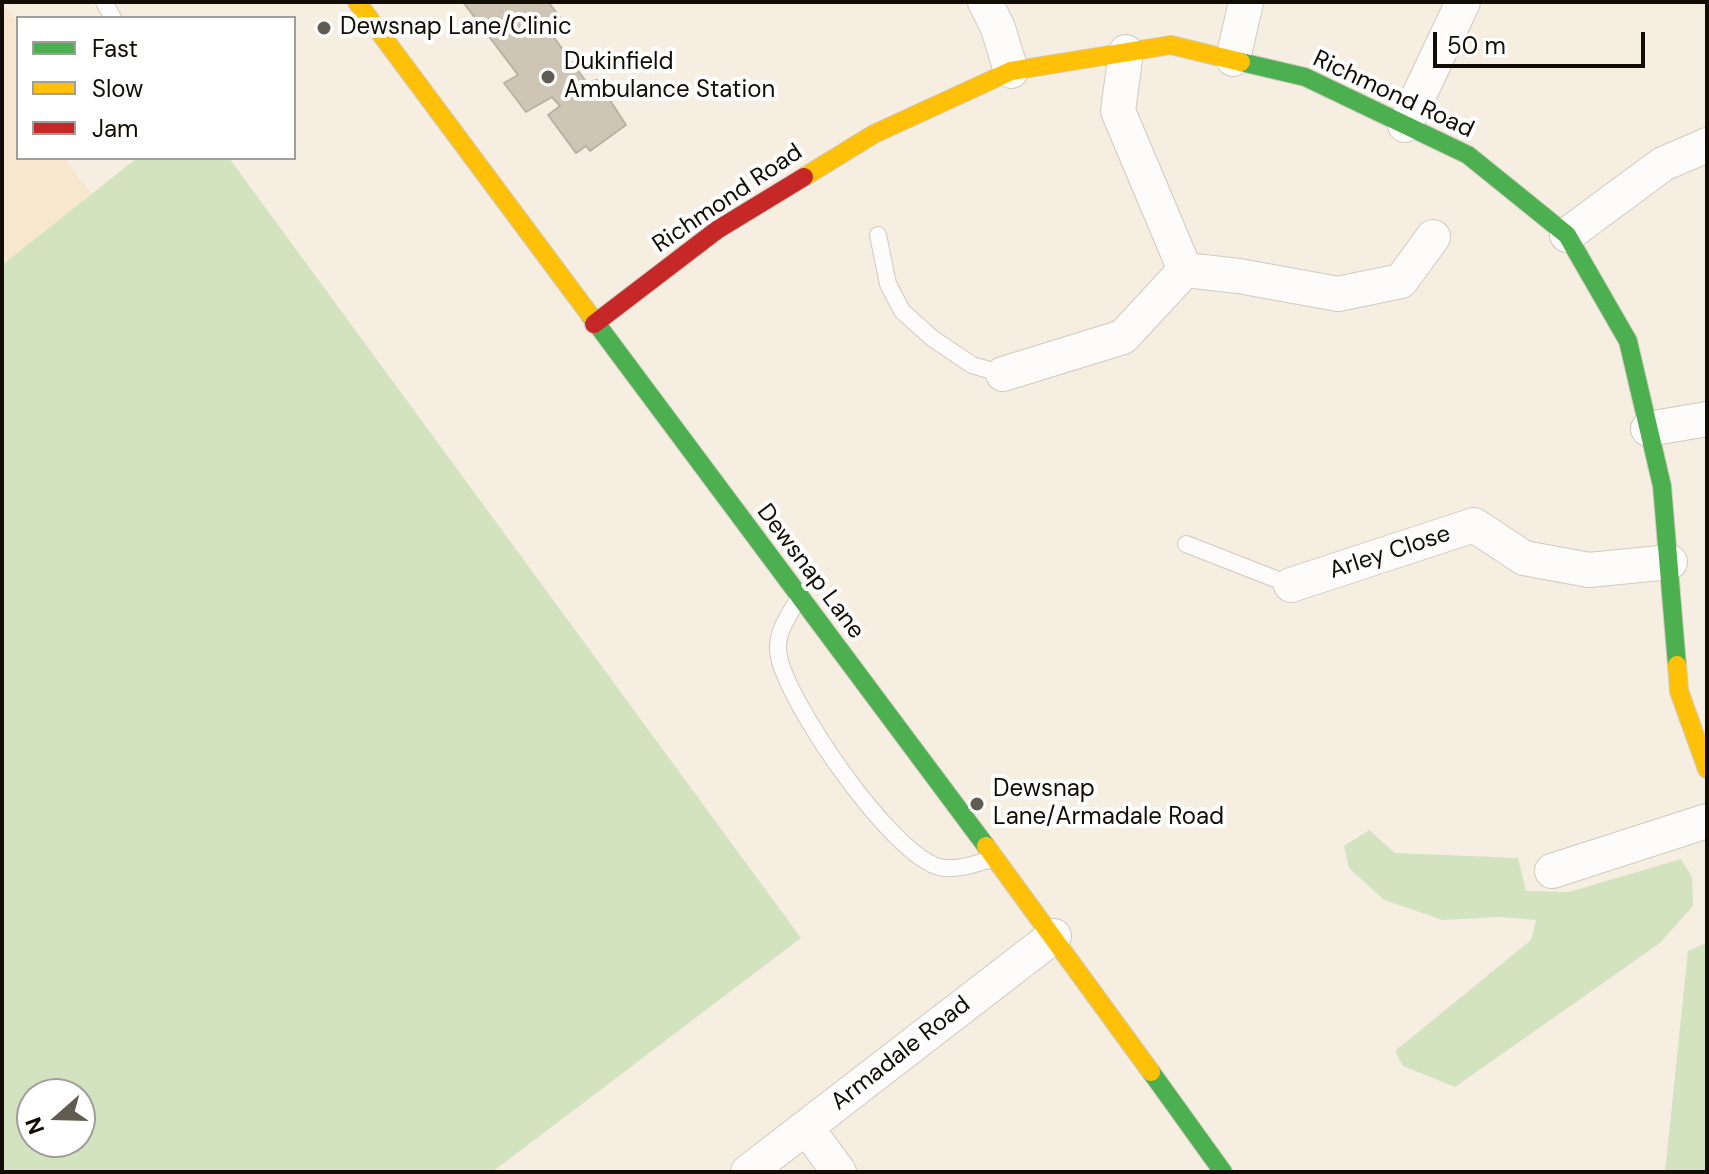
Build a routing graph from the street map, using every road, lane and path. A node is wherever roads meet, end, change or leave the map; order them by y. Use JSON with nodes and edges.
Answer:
{"nodes":[{"id":1,"x":357,"y":2,"type":"edge"},
{"id":2,"x":985,"y":2,"type":"edge"},
{"id":3,"x":1246,"y":2,"type":"edge"},
{"id":4,"x":1463,"y":2,"type":"edge"},
{"id":5,"x":1126,"y":52,"type":"junction"},
{"id":6,"x":1233,"y":59,"type":"junction"},
{"id":7,"x":1011,"y":71,"type":"junction"},
{"id":8,"x":1405,"y":125,"type":"junction"},
{"id":9,"x":1707,"y":145,"type":"edge"},
{"id":10,"x":878,"y":235,"type":"dead end"},
{"id":11,"x":1567,"y":235,"type":"junction"},
{"id":12,"x":1433,"y":237,"type":"dead end"},
{"id":13,"x":1185,"y":270,"type":"junction"},
{"id":14,"x":594,"y":324,"type":"junction"},
{"id":15,"x":1003,"y":374,"type":"joint"},
{"id":16,"x":1707,"y":419,"type":"edge"},
{"id":17,"x":1648,"y":429,"type":"junction"},
{"id":18,"x":1186,"y":544,"type":"dead end"},
{"id":19,"x":1670,"y":562,"type":"junction"},
{"id":20,"x":1291,"y":585,"type":"joint"},
{"id":21,"x":800,"y":597,"type":"junction"},
{"id":22,"x":1693,"y":690,"type":"edge"},
{"id":23,"x":1707,"y":769,"type":"edge"},
{"id":24,"x":1707,"y":821,"type":"edge"},
{"id":25,"x":994,"y":858,"type":"junction"},
{"id":26,"x":1552,"y":871,"type":"dead end"},
{"id":27,"x":1054,"y":936,"type":"junction"},
{"id":28,"x":806,"y":1127,"type":"junction"},
{"id":29,"x":748,"y":1172,"type":"edge"},
{"id":30,"x":839,"y":1172,"type":"edge"},
{"id":31,"x":1223,"y":1172,"type":"edge"}],
"edges":[{"from":1,"to":14,"type":"street","name":"Dewsnap Lane"},
{"from":2,"to":7,"type":"street"},
{"from":3,"to":6,"type":"street"},
{"from":4,"to":8,"type":"street"},
{"from":5,"to":6,"type":"street","name":"Richmond Road"},
{"from":5,"to":7,"type":"street","name":"Richmond Road"},
{"from":5,"to":13,"type":"street"},
{"from":6,"to":8,"type":"street","name":"Richmond Road"},
{"from":7,"to":14,"type":"street","name":"Richmond Road"},
{"from":8,"to":11,"type":"street","name":"Richmond Road"},
{"from":9,"to":11,"type":"street"},
{"from":10,"to":15,"type":"lane"},
{"from":11,"to":17,"type":"street","name":"Richmond Road"},
{"from":12,"to":13,"type":"street"},
{"from":13,"to":15,"type":"street"},
{"from":14,"to":21,"type":"street","name":"Dewsnap Lane"},
{"from":16,"to":17,"type":"street"},
{"from":17,"to":19,"type":"street","name":"Richmond Road"},
{"from":18,"to":20,"type":"lane"},
{"from":19,"to":20,"type":"street","name":"Arley Close"},
{"from":19,"to":22,"type":"street","name":"Richmond Road"},
{"from":21,"to":25,"type":"street","name":"Dewsnap Lane"},
{"from":21,"to":25,"type":"lane"},
{"from":22,"to":23,"type":"street","name":"Richmond Road"},
{"from":24,"to":26,"type":"street"},
{"from":25,"to":27,"type":"street","name":"Dewsnap Lane"},
{"from":27,"to":28,"type":"street","name":"Armadale Road"},
{"from":27,"to":31,"type":"street","name":"Dewsnap Lane"},
{"from":28,"to":29,"type":"street","name":"Armadale Road"},
{"from":28,"to":30,"type":"street"}]}
